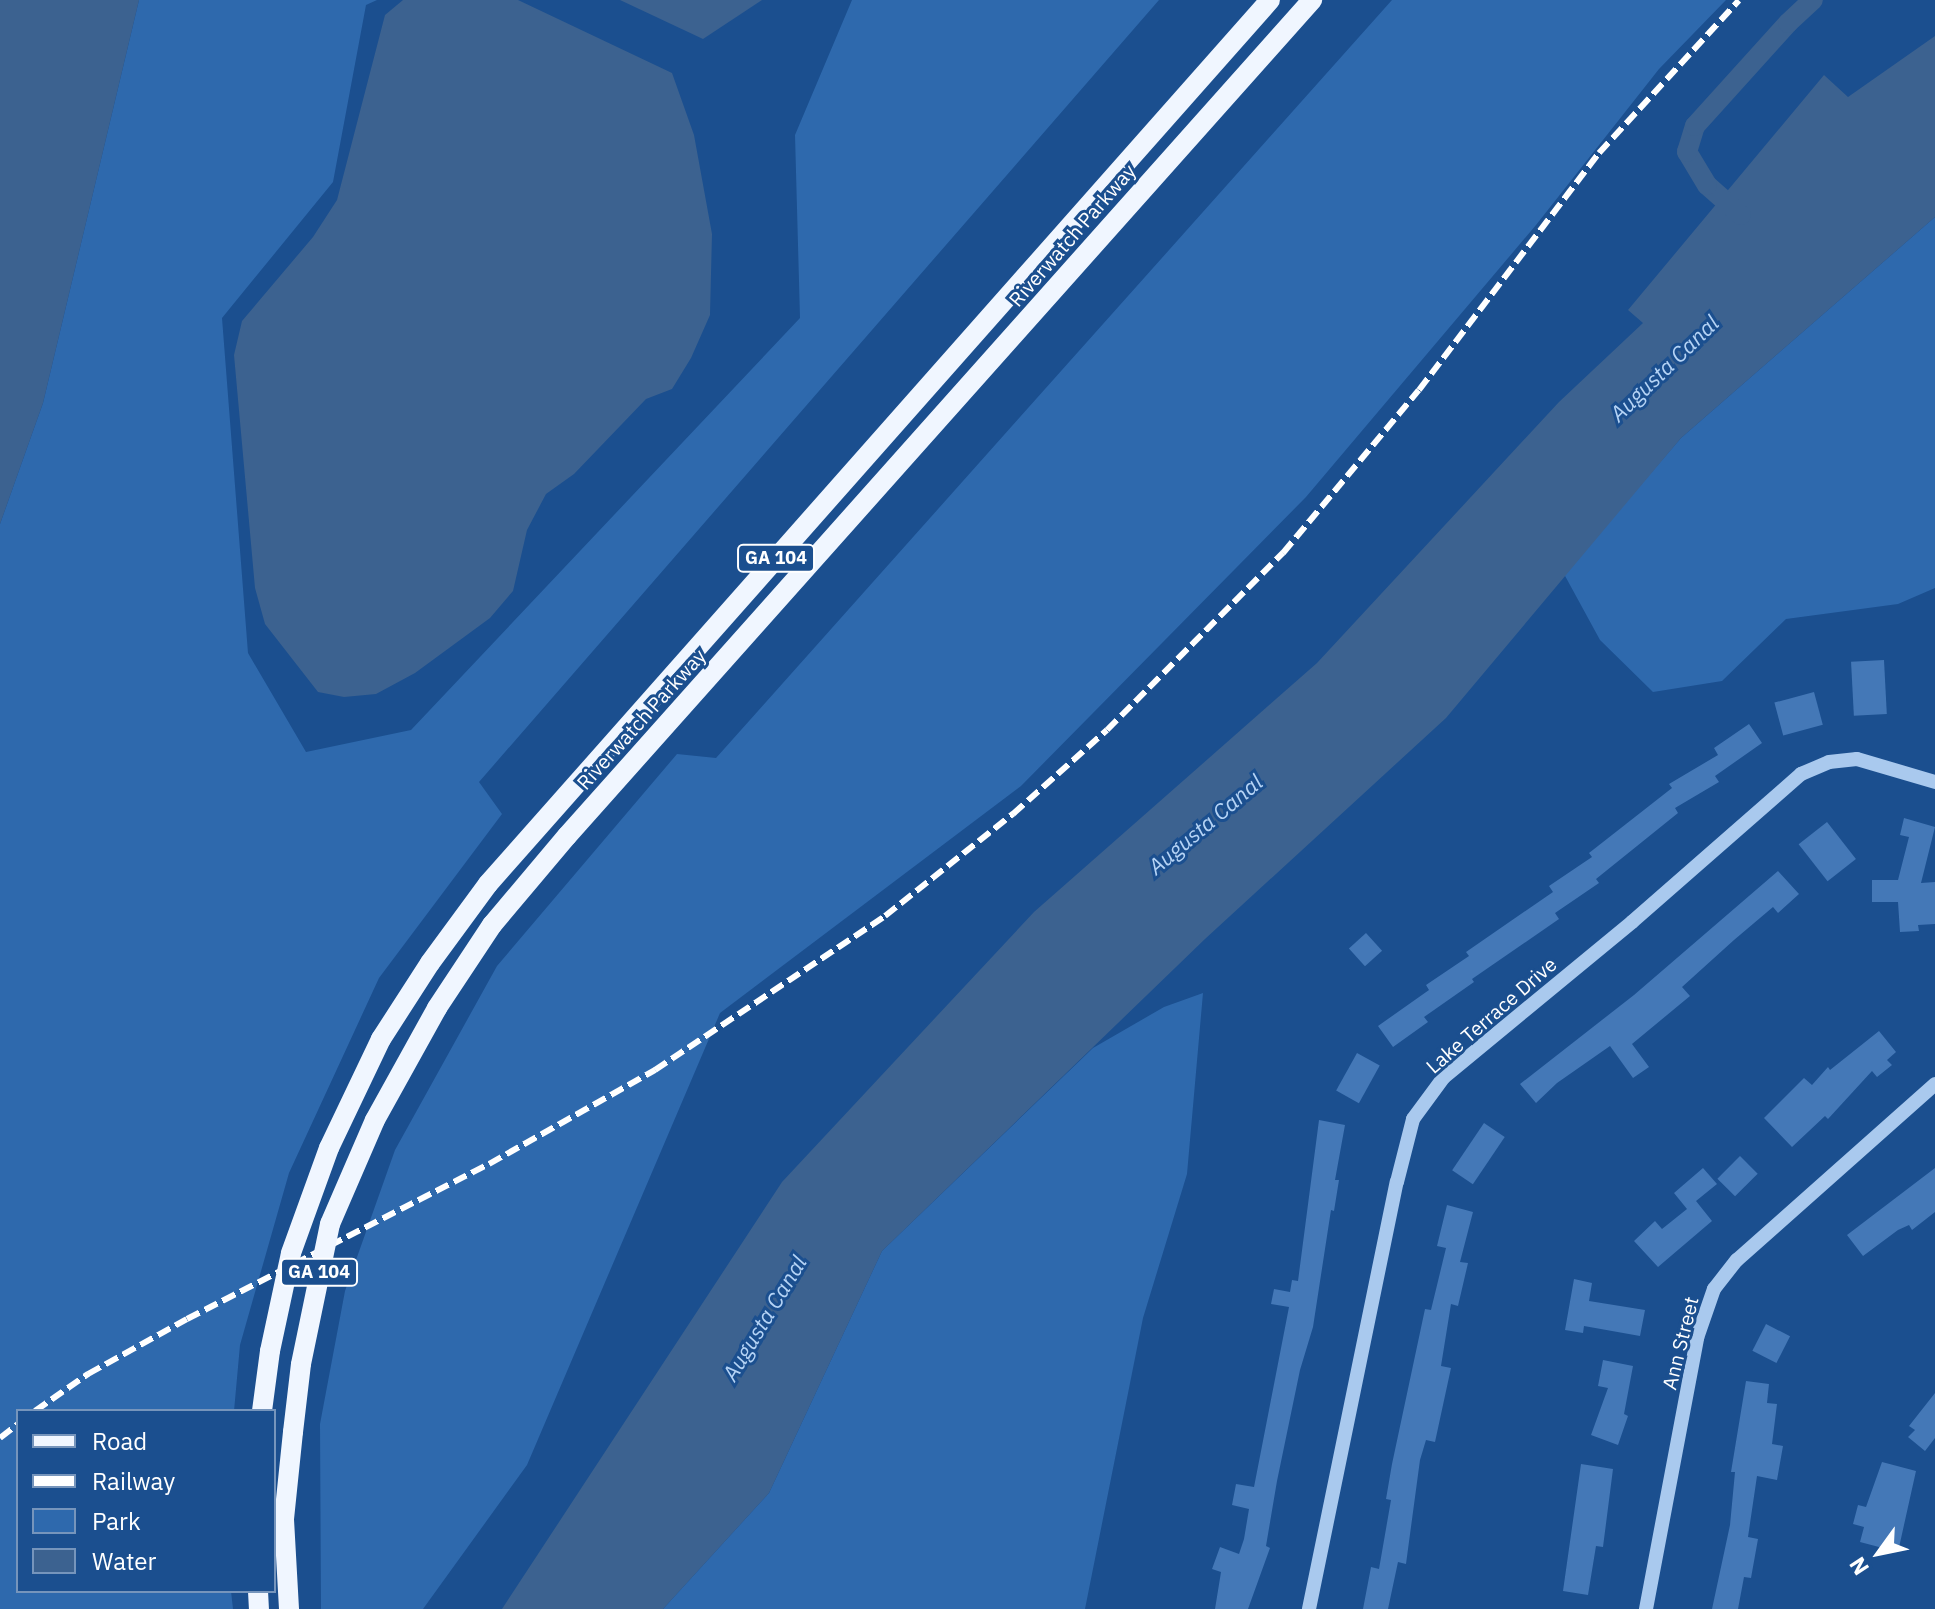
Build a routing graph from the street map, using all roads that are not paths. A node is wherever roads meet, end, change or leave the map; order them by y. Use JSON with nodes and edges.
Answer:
{"nodes":[{"id":1,"x":1270,"y":0,"type":"edge"},
{"id":2,"x":1312,"y":0,"type":"edge"},
{"id":3,"x":1935,"y":782,"type":"edge"},
{"id":4,"x":1935,"y":1084,"type":"edge"},
{"id":5,"x":262,"y":1409,"type":"edge"},
{"id":6,"x":289,"y":1609,"type":"edge"},
{"id":7,"x":1309,"y":1609,"type":"edge"},
{"id":8,"x":1646,"y":1609,"type":"edge"}],
"edges":[{"from":1,"to":5,"type":"main road","name":"Riverwatch Parkway","number":"GA 104","bridge":true},
{"from":2,"to":6,"type":"main road","name":"Riverwatch Parkway","number":"GA 104","bridge":true},
{"from":3,"to":7,"type":"street","name":"Lake Terrace Drive"},
{"from":4,"to":8,"type":"street","name":"Ann Street"}]}
